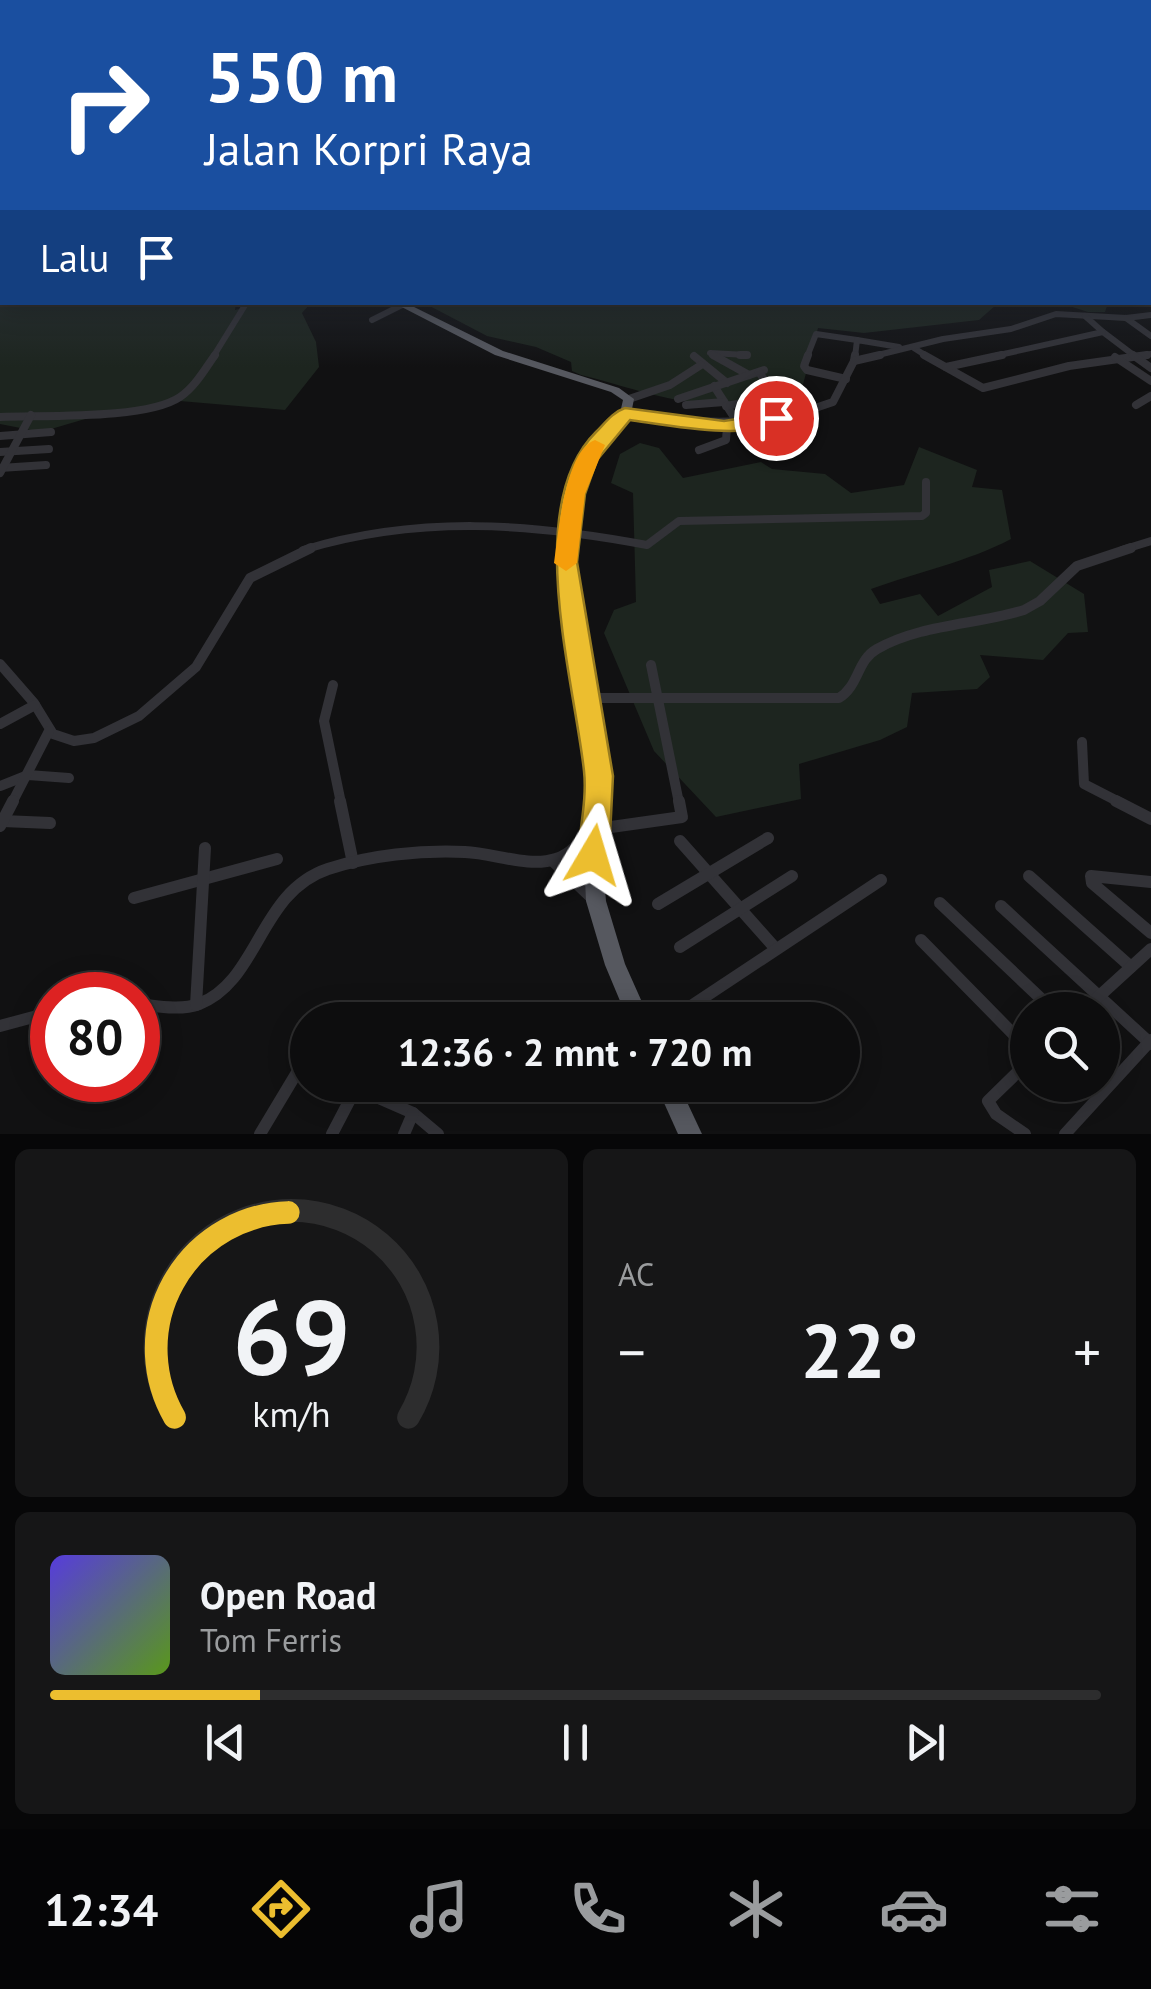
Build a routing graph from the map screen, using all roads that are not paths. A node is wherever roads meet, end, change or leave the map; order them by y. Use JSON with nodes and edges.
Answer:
{"nodes":[{"id":1,"x":245,"y":305,"type":"edge"},
{"id":2,"x":397,"y":305,"type":"edge"},
{"id":3,"x":401,"y":305,"type":"edge"},
{"id":4,"x":1083,"y":314,"type":"junction"},
{"id":5,"x":1151,"y":315,"type":"edge"},
{"id":6,"x":1126,"y":318,"type":"junction"},
{"id":7,"x":372,"y":320,"type":"dead end"},
{"id":8,"x":1102,"y":332,"type":"junction"},
{"id":9,"x":1151,"y":336,"type":"edge"},
{"id":10,"x":856,"y":340,"type":"junction"},
{"id":11,"x":911,"y":348,"type":"junction"},
{"id":12,"x":1151,"y":354,"type":"edge"},
{"id":13,"x":1130,"y":355,"type":"junction"},
{"id":14,"x":694,"y":356,"type":"dead end"},
{"id":15,"x":746,"y":356,"type":"dead end"},
{"id":16,"x":1115,"y":357,"type":"junction"},
{"id":17,"x":854,"y":360,"type":"junction"},
{"id":18,"x":701,"y":365,"type":"junction"},
{"id":19,"x":944,"y":367,"type":"junction"},
{"id":20,"x":1151,"y":368,"type":"edge"},
{"id":21,"x":749,"y":375,"type":"junction"},
{"id":22,"x":846,"y":378,"type":"junction"},
{"id":23,"x":739,"y":379,"type":"junction"},
{"id":24,"x":1151,"y":382,"type":"edge"},
{"id":25,"x":726,"y":383,"type":"junction"},
{"id":26,"x":714,"y":386,"type":"junction"},
{"id":27,"x":1151,"y":396,"type":"edge"},
{"id":28,"x":752,"y":401,"type":"junction"},
{"id":29,"x":725,"y":404,"type":"junction"},
{"id":30,"x":1136,"y":405,"type":"dead end"},
{"id":31,"x":627,"y":406,"type":"junction"},
{"id":32,"x":32,"y":415,"type":"junction"},
{"id":33,"x":0,"y":417,"type":"edge"},
{"id":34,"x":727,"y":426,"type":"junction"},
{"id":35,"x":738,"y":426,"type":"junction"},
{"id":36,"x":51,"y":432,"type":"dead end"},
{"id":37,"x":20,"y":435,"type":"junction"},
{"id":38,"x":0,"y":436,"type":"edge"},
{"id":39,"x":49,"y":449,"type":"dead end"},
{"id":40,"x":699,"y":450,"type":"dead end"},
{"id":41,"x":5,"y":452,"type":"edge"},
{"id":42,"x":46,"y":465,"type":"dead end"},
{"id":43,"x":1,"y":470,"type":"edge"},
{"id":44,"x":926,"y":482,"type":"dead end"},
{"id":45,"x":569,"y":531,"type":"junction"},
{"id":46,"x":1151,"y":541,"type":"edge"},
{"id":47,"x":0,"y":664,"type":"edge"},
{"id":48,"x":651,"y":664,"type":"dead end"},
{"id":49,"x":333,"y":684,"type":"dead end"},
{"id":50,"x":659,"y":696,"type":"junction"},
{"id":51,"x":589,"y":698,"type":"junction"},
{"id":52,"x":36,"y":705,"type":"junction"},
{"id":53,"x":0,"y":724,"type":"edge"},
{"id":54,"x":50,"y":731,"type":"junction"},
{"id":55,"x":1082,"y":742,"type":"dead end"},
{"id":56,"x":28,"y":775,"type":"junction"},
{"id":57,"x":70,"y":778,"type":"dead end"},
{"id":58,"x":0,"y":786,"type":"edge"},
{"id":59,"x":1151,"y":819,"type":"edge"},
{"id":60,"x":598,"y":822,"type":"junction"},
{"id":61,"x":50,"y":823,"type":"dead end"},
{"id":62,"x":2,"y":824,"type":"edge"},
{"id":63,"x":768,"y":838,"type":"dead end"},
{"id":64,"x":680,"y":841,"type":"dead end"},
{"id":65,"x":205,"y":848,"type":"dead end"},
{"id":66,"x":277,"y":858,"type":"dead end"},
{"id":67,"x":553,"y":862,"type":"junction"},
{"id":68,"x":353,"y":863,"type":"junction"},
{"id":69,"x":709,"y":874,"type":"junction"},
{"id":70,"x":792,"y":876,"type":"dead end"},
{"id":71,"x":1029,"y":876,"type":"dead end"},
{"id":72,"x":204,"y":878,"type":"junction"},
{"id":73,"x":881,"y":880,"type":"dead end"},
{"id":74,"x":1151,"y":882,"type":"edge"},
{"id":75,"x":134,"y":898,"type":"dead end"},
{"id":76,"x":596,"y":900,"type":"junction"},
{"id":77,"x":940,"y":903,"type":"dead end"},
{"id":78,"x":658,"y":904,"type":"dead end"},
{"id":79,"x":1001,"y":906,"type":"dead end"},
{"id":80,"x":741,"y":909,"type":"junction"},
{"id":81,"x":1151,"y":933,"type":"edge"},
{"id":82,"x":921,"y":940,"type":"dead end"},
{"id":83,"x":680,"y":947,"type":"dead end"},
{"id":84,"x":1151,"y":948,"type":"edge"},
{"id":85,"x":776,"y":949,"type":"junction"},
{"id":86,"x":1130,"y":967,"type":"junction"},
{"id":87,"x":1034,"y":992,"type":"edge"},
{"id":88,"x":1096,"y":992,"type":"edge"},
{"id":89,"x":1102,"y":992,"type":"edge"},
{"id":90,"x":631,"y":1002,"type":"edge"},
{"id":91,"x":697,"y":1002,"type":"edge"},
{"id":92,"x":160,"y":1004,"type":"edge"},
{"id":93,"x":196,"y":1005,"type":"junction"},
{"id":94,"x":1120,"y":1014,"type":"edge"},
{"id":95,"x":30,"y":1018,"type":"edge"},
{"id":96,"x":0,"y":1026,"type":"edge"},
{"id":97,"x":1010,"y":1031,"type":"edge"},
{"id":98,"x":1150,"y":1042,"type":"edge"},
{"id":99,"x":1010,"y":1080,"type":"edge"},
{"id":100,"x":290,"y":1084,"type":"edge"},
{"id":101,"x":346,"y":1102,"type":"edge"},
{"id":102,"x":388,"y":1102,"type":"edge"},
{"id":103,"x":675,"y":1102,"type":"edge"},
{"id":104,"x":414,"y":1113,"type":"junction"},
{"id":105,"x":260,"y":1134,"type":"edge"},
{"id":106,"x":332,"y":1134,"type":"edge"},
{"id":107,"x":404,"y":1134,"type":"edge"},
{"id":108,"x":438,"y":1134,"type":"edge"},
{"id":109,"x":690,"y":1134,"type":"edge"},
{"id":110,"x":1025,"y":1134,"type":"edge"},
{"id":111,"x":1065,"y":1134,"type":"edge"}],
"edges":[{"from":1,"to":32,"type":"street"},
{"from":2,"to":7,"type":"street"},
{"from":3,"to":31,"type":"highway"},
{"from":4,"to":6,"type":"street"},
{"from":4,"to":8,"type":"street"},
{"from":4,"to":11,"type":"street"},
{"from":5,"to":6,"type":"street"},
{"from":6,"to":9,"type":"street"},
{"from":8,"to":13,"type":"street"},
{"from":8,"to":19,"type":"street"},
{"from":10,"to":11,"type":"street"},
{"from":10,"to":17,"type":"street"},
{"from":10,"to":22,"type":"street"},
{"from":11,"to":17,"type":"street"},
{"from":11,"to":19,"type":"street"},
{"from":12,"to":13,"type":"street"},
{"from":13,"to":16,"type":"street"},
{"from":13,"to":20,"type":"street"},
{"from":14,"to":18,"type":"street"},
{"from":15,"to":21,"type":"street"},
{"from":16,"to":19,"type":"street"},
{"from":16,"to":24,"type":"street"},
{"from":17,"to":22,"type":"street"},
{"from":18,"to":25,"type":"street"},
{"from":18,"to":31,"type":"street"},
{"from":21,"to":23,"type":"street"},
{"from":21,"to":28,"type":"street"},
{"from":22,"to":35,"type":"street"},
{"from":23,"to":25,"type":"street"},
{"from":23,"to":28,"type":"street"},
{"from":25,"to":26,"type":"street"},
{"from":26,"to":29,"type":"street"},
{"from":26,"to":29,"type":"street"},
{"from":27,"to":30,"type":"street"},
{"from":28,"to":29,"type":"street"},
{"from":29,"to":35,"type":"street"},
{"from":31,"to":34,"type":"street"},
{"from":31,"to":45,"type":"highway"},
{"from":32,"to":33,"type":"street"},
{"from":32,"to":37,"type":"street"},
{"from":34,"to":35,"type":"street"},
{"from":34,"to":40,"type":"street"},
{"from":36,"to":37,"type":"street"},
{"from":37,"to":38,"type":"street"},
{"from":37,"to":41,"type":"street"},
{"from":39,"to":41,"type":"street"},
{"from":41,"to":43,"type":"street"},
{"from":42,"to":43,"type":"street"},
{"from":44,"to":45,"type":"street"},
{"from":45,"to":51,"type":"highway"},
{"from":45,"to":54,"type":"street"},
{"from":46,"to":50,"type":"street"},
{"from":47,"to":52,"type":"street"},
{"from":48,"to":50,"type":"street"},
{"from":49,"to":68,"type":"street"},
{"from":50,"to":51,"type":"street"},
{"from":50,"to":60,"type":"street"},
{"from":51,"to":60,"type":"highway"},
{"from":52,"to":53,"type":"street"},
{"from":52,"to":54,"type":"street"},
{"from":54,"to":56,"type":"street"},
{"from":55,"to":59,"type":"street"},
{"from":56,"to":57,"type":"street"},
{"from":56,"to":58,"type":"street"},
{"from":56,"to":62,"type":"street"},
{"from":60,"to":67,"type":"street"},
{"from":60,"to":76,"type":"highway"},
{"from":61,"to":62,"type":"street"},
{"from":63,"to":69,"type":"street"},
{"from":64,"to":69,"type":"street"},
{"from":65,"to":72,"type":"street"},
{"from":66,"to":72,"type":"street"},
{"from":67,"to":68,"type":"street"},
{"from":67,"to":76,"type":"street"},
{"from":68,"to":93,"type":"street"},
{"from":69,"to":78,"type":"street"},
{"from":69,"to":80,"type":"street"},
{"from":70,"to":80,"type":"street"},
{"from":71,"to":86,"type":"street"},
{"from":72,"to":75,"type":"street"},
{"from":72,"to":93,"type":"street"},
{"from":73,"to":85,"type":"street"},
{"from":74,"to":81,"type":"street"},
{"from":76,"to":90,"type":"highway"},
{"from":77,"to":87,"type":"street"},
{"from":79,"to":88,"type":"street"},
{"from":80,"to":83,"type":"street"},
{"from":80,"to":85,"type":"street"},
{"from":82,"to":97,"type":"street"},
{"from":84,"to":86,"type":"street"},
{"from":85,"to":91,"type":"street"},
{"from":86,"to":89,"type":"street"},
{"from":92,"to":93,"type":"street"},
{"from":94,"to":98,"type":"street"},
{"from":95,"to":96,"type":"street"},
{"from":98,"to":111,"type":"street"},
{"from":99,"to":110,"type":"street"},
{"from":100,"to":105,"type":"street"},
{"from":101,"to":106,"type":"street"},
{"from":102,"to":104,"type":"street"},
{"from":103,"to":109,"type":"highway"},
{"from":104,"to":107,"type":"street"},
{"from":104,"to":108,"type":"street"}]}
